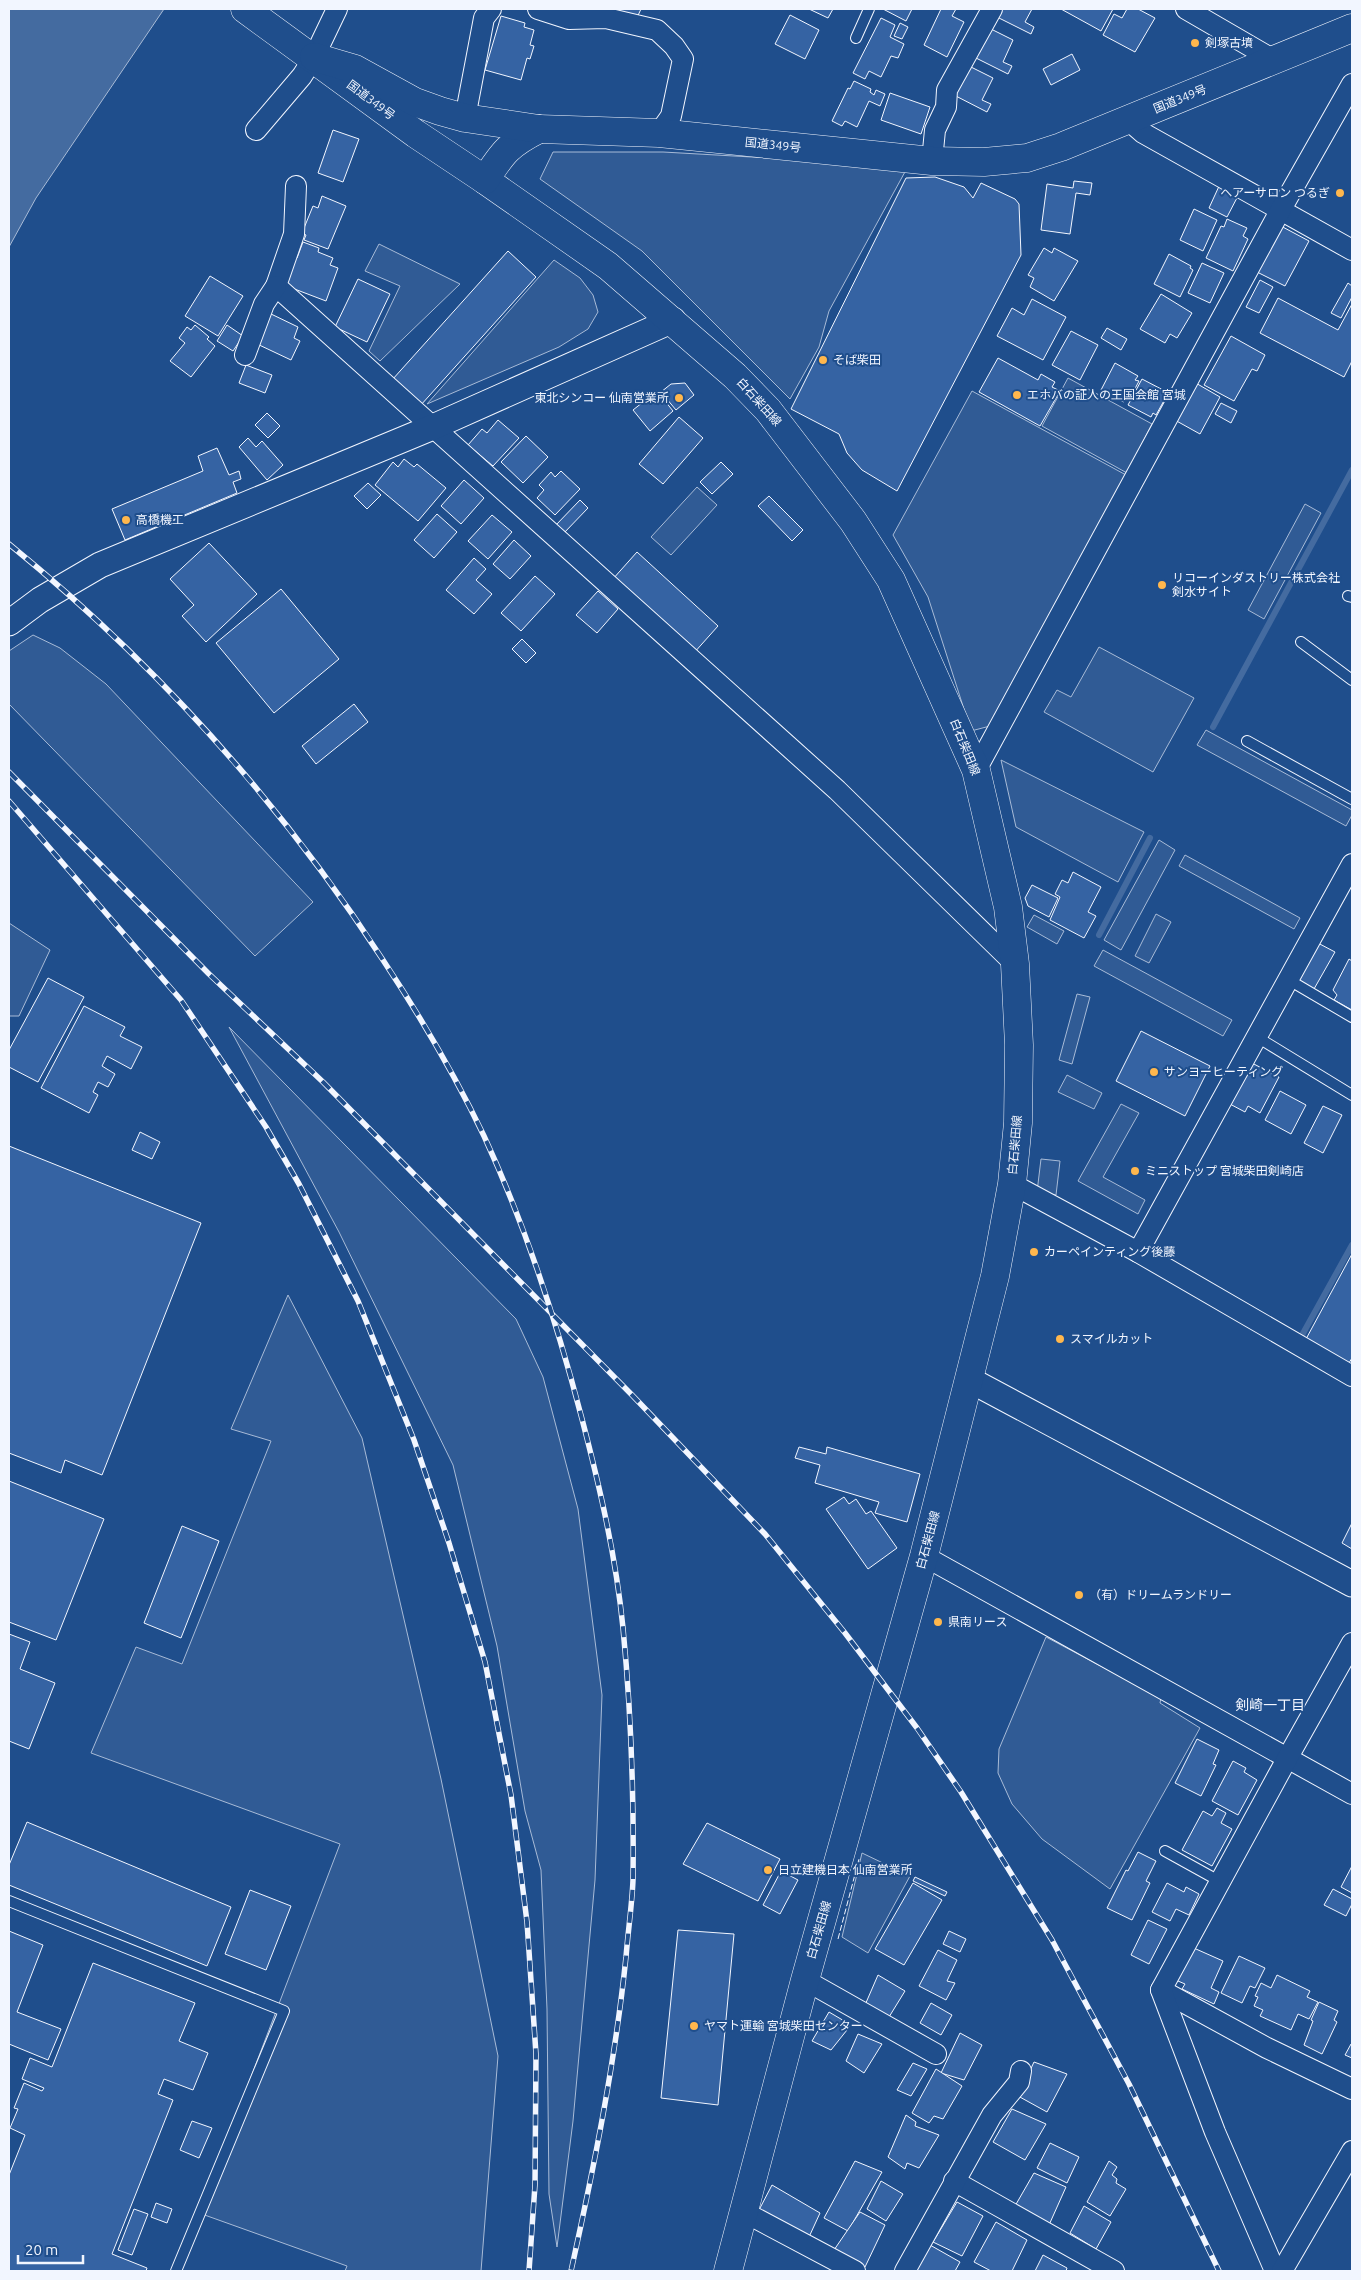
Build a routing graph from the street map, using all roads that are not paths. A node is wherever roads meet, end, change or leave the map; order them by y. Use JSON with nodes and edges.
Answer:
{"nodes":[{"id":1,"x":245,"y":9,"type":"edge"},
{"id":2,"x":338,"y":9,"type":"edge"},
{"id":3,"x":491,"y":9,"type":"edge"},
{"id":4,"x":538,"y":9,"type":"edge"},
{"id":5,"x":869,"y":9,"type":"edge"},
{"id":6,"x":992,"y":9,"type":"edge"},
{"id":7,"x":1186,"y":9,"type":"edge"},
{"id":8,"x":1352,"y":28,"type":"edge"},
{"id":9,"x":856,"y":38,"type":"dead end"},
{"id":10,"x":314,"y":57,"type":"junction"},
{"id":11,"x":1274,"y":60,"type":"junction"},
{"id":12,"x":1352,"y":84,"type":"edge"},
{"id":13,"x":466,"y":118,"type":"junction"},
{"id":14,"x":1128,"y":120,"type":"junction"},
{"id":15,"x":539,"y":129,"type":"junction"},
{"id":16,"x":256,"y":130,"type":"dead end"},
{"id":17,"x":659,"y":133,"type":"junction"},
{"id":18,"x":932,"y":161,"type":"junction"},
{"id":19,"x":485,"y":180,"type":"junction"},
{"id":20,"x":296,"y":186,"type":"dead end"},
{"id":21,"x":1280,"y":211,"type":"junction"},
{"id":22,"x":1352,"y":250,"type":"edge"},
{"id":23,"x":276,"y":286,"type":"junction"},
{"id":24,"x":673,"y":320,"type":"junction"},
{"id":25,"x":245,"y":355,"type":"dead end"},
{"id":26,"x":433,"y":427,"type":"junction"},
{"id":27,"x":9,"y":623,"type":"edge"},
{"id":28,"x":1301,"y":642,"type":"dead end"},
{"id":29,"x":1352,"y":680,"type":"edge"},
{"id":30,"x":1247,"y":742,"type":"dead end"},
{"id":31,"x":976,"y":770,"type":"junction"},
{"id":32,"x":1352,"y":799,"type":"edge"},
{"id":33,"x":1352,"y":864,"type":"edge"},
{"id":34,"x":1016,"y":964,"type":"junction"},
{"id":35,"x":1289,"y":980,"type":"junction"},
{"id":36,"x":1352,"y":1017,"type":"edge"},
{"id":37,"x":1257,"y":1037,"type":"junction"},
{"id":38,"x":1352,"y":1095,"type":"edge"},
{"id":39,"x":1012,"y":1184,"type":"junction"},
{"id":40,"x":1138,"y":1252,"type":"junction"},
{"id":41,"x":1352,"y":1376,"type":"edge"},
{"id":42,"x":970,"y":1380,"type":"junction"},
{"id":43,"x":924,"y":1556,"type":"junction"},
{"id":44,"x":1352,"y":1584,"type":"edge"},
{"id":45,"x":1352,"y":1643,"type":"edge"},
{"id":46,"x":1288,"y":1756,"type":"junction"},
{"id":47,"x":1352,"y":1794,"type":"edge"},
{"id":48,"x":1165,"y":1851,"type":"dead end"},
{"id":49,"x":1221,"y":1882,"type":"junction"},
{"id":50,"x":9,"y":1901,"type":"edge"},
{"id":51,"x":805,"y":1980,"type":"junction"},
{"id":52,"x":1161,"y":1990,"type":"junction"},
{"id":53,"x":936,"y":2054,"type":"dead end"},
{"id":54,"x":1021,"y":2071,"type":"dead end"},
{"id":55,"x":1352,"y":2089,"type":"edge"},
{"id":56,"x":1352,"y":2151,"type":"edge"},
{"id":57,"x":954,"y":2181,"type":"junction"},
{"id":58,"x":744,"y":2212,"type":"junction"},
{"id":59,"x":176,"y":2271,"type":"edge"},
{"id":60,"x":728,"y":2271,"type":"edge"},
{"id":61,"x":855,"y":2271,"type":"edge"},
{"id":62,"x":905,"y":2271,"type":"edge"},
{"id":63,"x":1114,"y":2271,"type":"edge"},
{"id":64,"x":1275,"y":2271,"type":"edge"},
{"id":65,"x":1282,"y":2271,"type":"edge"}],
"edges":[{"from":1,"to":10,"type":"main road","name":"国道349号"},
{"from":2,"to":10,"type":"street"},
{"from":3,"to":13,"type":"street"},
{"from":4,"to":17,"type":"street"},
{"from":5,"to":9,"type":"lane"},
{"from":6,"to":18,"type":"street"},
{"from":7,"to":11,"type":"street"},
{"from":8,"to":11,"type":"main road","name":"国道349号"},
{"from":10,"to":13,"type":"main road","name":"国道349号"},
{"from":10,"to":16,"type":"street"},
{"from":10,"to":19,"type":"main road","name":"国道349号"},
{"from":11,"to":14,"type":"main road","name":"国道349号"},
{"from":12,"to":21,"type":"street"},
{"from":13,"to":15,"type":"main road","name":"国道349号"},
{"from":14,"to":18,"type":"main road","name":"国道349号"},
{"from":14,"to":21,"type":"street"},
{"from":15,"to":17,"type":"main road","name":"国道349号"},
{"from":15,"to":19,"type":"main road"},
{"from":17,"to":18,"type":"main road","name":"国道349号"},
{"from":19,"to":24,"type":"main road","name":"白石柴田線"},
{"from":20,"to":23,"type":"street"},
{"from":21,"to":22,"type":"street"},
{"from":21,"to":31,"type":"street"},
{"from":23,"to":25,"type":"street"},
{"from":23,"to":26,"type":"street"},
{"from":24,"to":26,"type":"street"},
{"from":24,"to":31,"type":"main road","name":"白石柴田線"},
{"from":26,"to":27,"type":"street"},
{"from":26,"to":34,"type":"street"},
{"from":28,"to":29,"type":"lane"},
{"from":30,"to":32,"type":"lane"},
{"from":31,"to":34,"type":"main road","name":"白石柴田線"},
{"from":33,"to":35,"type":"street"},
{"from":34,"to":39,"type":"main road","name":"白石柴田線"},
{"from":35,"to":36,"type":"lane"},
{"from":35,"to":37,"type":"street"},
{"from":37,"to":38,"type":"lane"},
{"from":37,"to":40,"type":"street"},
{"from":39,"to":40,"type":"street"},
{"from":39,"to":42,"type":"main road","name":"白石柴田線"},
{"from":40,"to":41,"type":"street"},
{"from":42,"to":43,"type":"main road","name":"白石柴田線"},
{"from":42,"to":44,"type":"street"},
{"from":43,"to":46,"type":"street"},
{"from":43,"to":51,"type":"main road","name":"白石柴田線"},
{"from":45,"to":46,"type":"street"},
{"from":46,"to":47,"type":"street"},
{"from":46,"to":49,"type":"street"},
{"from":48,"to":49,"type":"lane"},
{"from":49,"to":52,"type":"street"},
{"from":50,"to":59,"type":"lane"},
{"from":51,"to":53,"type":"street"},
{"from":51,"to":58,"type":"main road","name":"白石柴田線"},
{"from":52,"to":55,"type":"street"},
{"from":52,"to":64,"type":"street"},
{"from":54,"to":57,"type":"street"},
{"from":56,"to":65,"type":"street"},
{"from":57,"to":62,"type":"street"},
{"from":57,"to":63,"type":"street"},
{"from":58,"to":60,"type":"main road","name":"白石柴田線"},
{"from":58,"to":61,"type":"street"}]}
